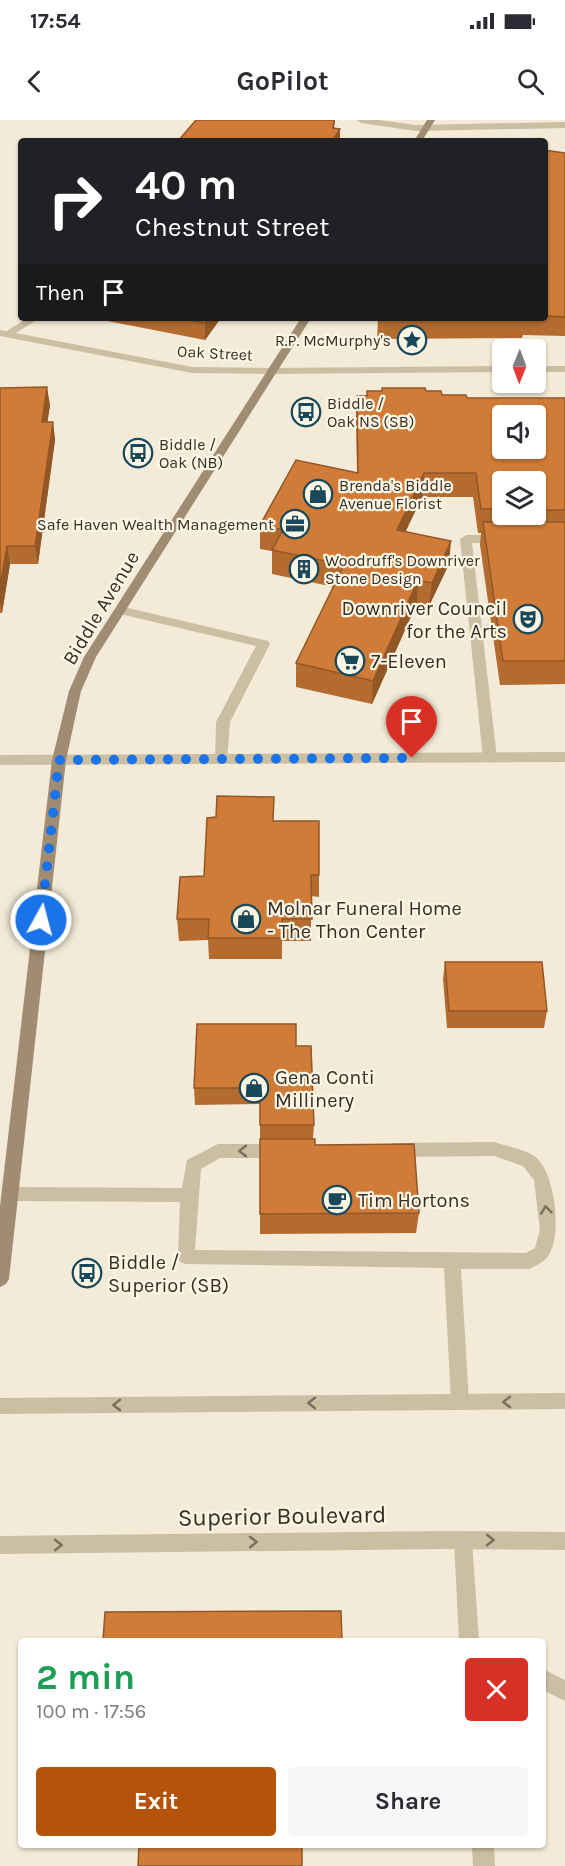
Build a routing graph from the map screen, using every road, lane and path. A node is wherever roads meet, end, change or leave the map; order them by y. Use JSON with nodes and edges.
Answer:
{"nodes":[{"id":1,"x":361,"y":120,"type":"edge"},
{"id":2,"x":429,"y":124,"type":"edge"},
{"id":3,"x":565,"y":125,"type":"edge"},
{"id":4,"x":420,"y":138,"type":"edge"},
{"id":5,"x":29,"y":321,"type":"edge"},
{"id":6,"x":304,"y":321,"type":"edge"},
{"id":7,"x":4,"y":334,"type":"edge"},
{"id":8,"x":492,"y":369,"type":"edge"},
{"id":9,"x":546,"y":369,"type":"edge"},
{"id":10,"x":565,"y":369,"type":"edge"},
{"id":11,"x":273,"y":371,"type":"junction"},
{"id":12,"x":510,"y":539,"type":"edge"},
{"id":13,"x":120,"y":610,"type":"junction"},
{"id":14,"x":565,"y":757,"type":"edge"},
{"id":15,"x":490,"y":758,"type":"junction"},
{"id":16,"x":222,"y":759,"type":"junction"},
{"id":17,"x":0,"y":760,"type":"edge"},
{"id":18,"x":59,"y":760,"type":"junction"},
{"id":19,"x":379,"y":1150,"type":"edge"},
{"id":20,"x":298,"y":1151,"type":"edge"},
{"id":21,"x":10,"y":1194,"type":"junction"},
{"id":22,"x":189,"y":1195,"type":"junction"},
{"id":23,"x":452,"y":1261,"type":"junction"},
{"id":24,"x":0,"y":1279,"type":"edge"},
{"id":25,"x":565,"y":1401,"type":"edge"},
{"id":26,"x":460,"y":1402,"type":"junction"},
{"id":27,"x":0,"y":1406,"type":"edge"},
{"id":28,"x":463,"y":1540,"type":"junction"},
{"id":29,"x":565,"y":1541,"type":"edge"},
{"id":30,"x":0,"y":1545,"type":"edge"},
{"id":31,"x":469,"y":1638,"type":"edge"},
{"id":32,"x":546,"y":1681,"type":"edge"},
{"id":33,"x":565,"y":1691,"type":"edge"},
{"id":34,"x":483,"y":1848,"type":"edge"},
{"id":35,"x":484,"y":1866,"type":"edge"}],
"edges":[{"from":1,"to":2,"type":"street"},
{"from":2,"to":3,"type":"street"},
{"from":2,"to":4,"type":"main road"},
{"from":5,"to":7,"type":"street"},
{"from":6,"to":11,"type":"main road","name":"Biddle Avenue"},
{"from":7,"to":11,"type":"street","name":"Oak Street"},
{"from":8,"to":11,"type":"street","name":"Oak Street"},
{"from":9,"to":10,"type":"street"},
{"from":11,"to":13,"type":"main road","name":"Biddle Avenue"},
{"from":12,"to":15,"type":"street"},
{"from":13,"to":16,"type":"street"},
{"from":13,"to":18,"type":"main road","name":"Biddle Avenue"},
{"from":14,"to":15,"type":"street"},
{"from":15,"to":16,"type":"street"},
{"from":16,"to":18,"type":"street"},
{"from":17,"to":18,"type":"street"},
{"from":18,"to":21,"type":"main road","name":"Biddle Avenue"},
{"from":23,"to":19,"type":"street","one_way":true},
{"from":20,"to":22,"type":"street","one_way":true},
{"from":21,"to":22,"type":"street"},
{"from":21,"to":24,"type":"main road","name":"Biddle Avenue"},
{"from":22,"to":23,"type":"street"},
{"from":23,"to":26,"type":"street"},
{"from":25,"to":26,"type":"street","one_way":true},
{"from":26,"to":27,"type":"street","one_way":true},
{"from":28,"to":29,"type":"street","name":"Superior Boulevard","one_way":true},
{"from":30,"to":28,"type":"street","name":"Superior Boulevard","one_way":true},
{"from":28,"to":31,"type":"street"},
{"from":32,"to":33,"type":"street"},
{"from":34,"to":35,"type":"street"}]}
